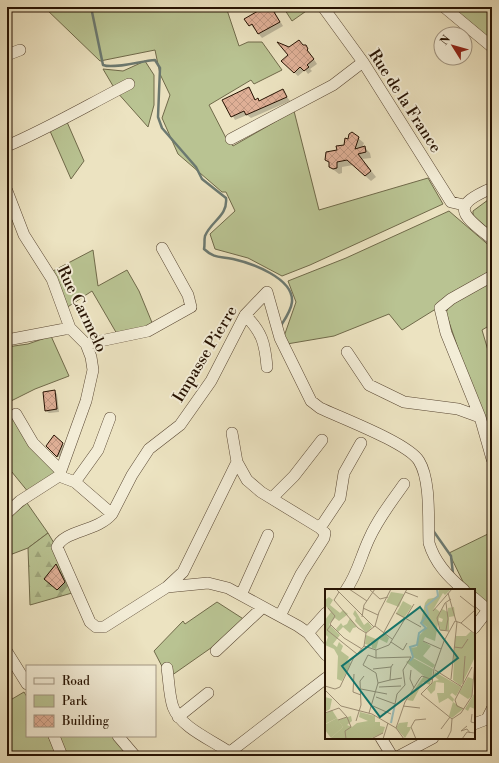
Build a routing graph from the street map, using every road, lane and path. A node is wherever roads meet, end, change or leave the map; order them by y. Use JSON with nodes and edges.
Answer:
{"nodes":[{"id":1,"x":323,"y":7,"type":"edge"},
{"id":2,"x":444,"y":7,"type":"edge"},
{"id":3,"x":492,"y":47,"type":"edge"},
{"id":4,"x":20,"y":50,"type":"dead end"},
{"id":5,"x":7,"y":55,"type":"edge"},
{"id":6,"x":362,"y":62,"type":"junction"},
{"id":7,"x":129,"y":84,"type":"dead end"},
{"id":8,"x":230,"y":140,"type":"dead end"},
{"id":9,"x":7,"y":146,"type":"edge"},
{"id":10,"x":492,"y":188,"type":"edge"},
{"id":11,"x":7,"y":191,"type":"edge"},
{"id":12,"x":464,"y":206,"type":"junction"},
{"id":13,"x":492,"y":239,"type":"edge"},
{"id":14,"x":162,"y":248,"type":"dead end"},
{"id":15,"x":492,"y":276,"type":"edge"},
{"id":16,"x":245,"y":315,"type":"junction"},
{"id":17,"x":70,"y":328,"type":"junction"},
{"id":18,"x":7,"y":340,"type":"edge"},
{"id":19,"x":86,"y":344,"type":"junction"},
{"id":20,"x":346,"y":352,"type":"dead end"},
{"id":21,"x":267,"y":367,"type":"dead end"},
{"id":22,"x":16,"y":414,"type":"dead end"},
{"id":23,"x":480,"y":416,"type":"junction"},
{"id":24,"x":110,"y":418,"type":"dead end"},
{"id":25,"x":232,"y":433,"type":"dead end"},
{"id":26,"x":322,"y":440,"type":"dead end"},
{"id":27,"x":361,"y":443,"type":"dead end"},
{"id":28,"x":492,"y":459,"type":"edge"},
{"id":29,"x":237,"y":462,"type":"junction"},
{"id":30,"x":60,"y":474,"type":"junction"},
{"id":31,"x":75,"y":482,"type":"junction"},
{"id":32,"x":404,"y":484,"type":"dead end"},
{"id":33,"x":272,"y":498,"type":"junction"},
{"id":34,"x":7,"y":513,"type":"edge"},
{"id":35,"x":112,"y":514,"type":"junction"},
{"id":36,"x":320,"y":528,"type":"junction"},
{"id":37,"x":268,"y":535,"type":"dead end"},
{"id":38,"x":167,"y":587,"type":"junction"},
{"id":39,"x":347,"y":589,"type":"edge"},
{"id":40,"x":463,"y":589,"type":"edge"},
{"id":41,"x":241,"y":595,"type":"junction"},
{"id":42,"x":475,"y":599,"type":"edge"},
{"id":43,"x":263,"y":606,"type":"junction"},
{"id":44,"x":325,"y":614,"type":"edge"},
{"id":45,"x":280,"y":616,"type":"junction"},
{"id":46,"x":475,"y":627,"type":"edge"},
{"id":47,"x":308,"y":633,"type":"junction"},
{"id":48,"x":216,"y":651,"type":"dead end"},
{"id":49,"x":7,"y":652,"type":"edge"},
{"id":50,"x":325,"y":654,"type":"edge"},
{"id":51,"x":167,"y":668,"type":"dead end"},
{"id":52,"x":325,"y":679,"type":"edge"},
{"id":53,"x":26,"y":682,"type":"edge"},
{"id":54,"x":208,"y":693,"type":"dead end"},
{"id":55,"x":492,"y":709,"type":"edge"},
{"id":56,"x":178,"y":717,"type":"junction"},
{"id":57,"x":475,"y":724,"type":"edge"},
{"id":58,"x":54,"y":737,"type":"edge"},
{"id":59,"x":119,"y":737,"type":"edge"},
{"id":60,"x":382,"y":739,"type":"edge"},
{"id":61,"x":431,"y":739,"type":"edge"},
{"id":62,"x":233,"y":754,"type":"edge"},
{"id":63,"x":62,"y":756,"type":"edge"},
{"id":64,"x":135,"y":756,"type":"edge"},
{"id":65,"x":392,"y":756,"type":"edge"},
{"id":66,"x":399,"y":756,"type":"edge"}],
"edges":[{"from":1,"to":6,"type":"street","name":"Rue de la France"},
{"from":2,"to":3,"type":"street"},
{"from":4,"to":5,"type":"street"},
{"from":6,"to":8,"type":"street"},
{"from":6,"to":12,"type":"street","name":"Rue de la France"},
{"from":7,"to":9,"type":"street"},
{"from":10,"to":12,"type":"street"},
{"from":11,"to":17,"type":"street","name":"Rue Carmelo"},
{"from":12,"to":13,"type":"street"},
{"from":14,"to":19,"type":"street"},
{"from":15,"to":23,"type":"street"},
{"from":16,"to":21,"type":"street"},
{"from":16,"to":35,"type":"street","name":"Impasse Pierre"},
{"from":16,"to":40,"type":"street","name":"Impasse Pierre"},
{"from":17,"to":18,"type":"street"},
{"from":17,"to":19,"type":"street","name":"Rue Carmelo"},
{"from":19,"to":30,"type":"street","name":"Rue Carmelo"},
{"from":20,"to":23,"type":"street"},
{"from":22,"to":30,"type":"street"},
{"from":23,"to":28,"type":"street"},
{"from":24,"to":31,"type":"street"},
{"from":25,"to":29,"type":"street"},
{"from":26,"to":33,"type":"street"},
{"from":27,"to":36,"type":"street"},
{"from":29,"to":33,"type":"street"},
{"from":29,"to":38,"type":"street"},
{"from":30,"to":31,"type":"street"},
{"from":30,"to":34,"type":"street"},
{"from":31,"to":35,"type":"street"},
{"from":32,"to":39,"type":"street"},
{"from":33,"to":36,"type":"street"},
{"from":35,"to":38,"type":"street"},
{"from":36,"to":45,"type":"street"},
{"from":37,"to":41,"type":"street"},
{"from":38,"to":41,"type":"street"},
{"from":41,"to":43,"type":"street"},
{"from":42,"to":46,"type":"street"},
{"from":43,"to":45,"type":"street"},
{"from":43,"to":48,"type":"street"},
{"from":44,"to":47,"type":"street"},
{"from":45,"to":47,"type":"street"},
{"from":47,"to":50,"type":"street"},
{"from":49,"to":53,"type":"street"},
{"from":51,"to":56,"type":"street"},
{"from":52,"to":62,"type":"street"},
{"from":54,"to":56,"type":"street"},
{"from":55,"to":57,"type":"street"},
{"from":56,"to":62,"type":"street"},
{"from":58,"to":63,"type":"street"},
{"from":59,"to":64,"type":"street"},
{"from":60,"to":65,"type":"street"},
{"from":61,"to":66,"type":"street"}]}
